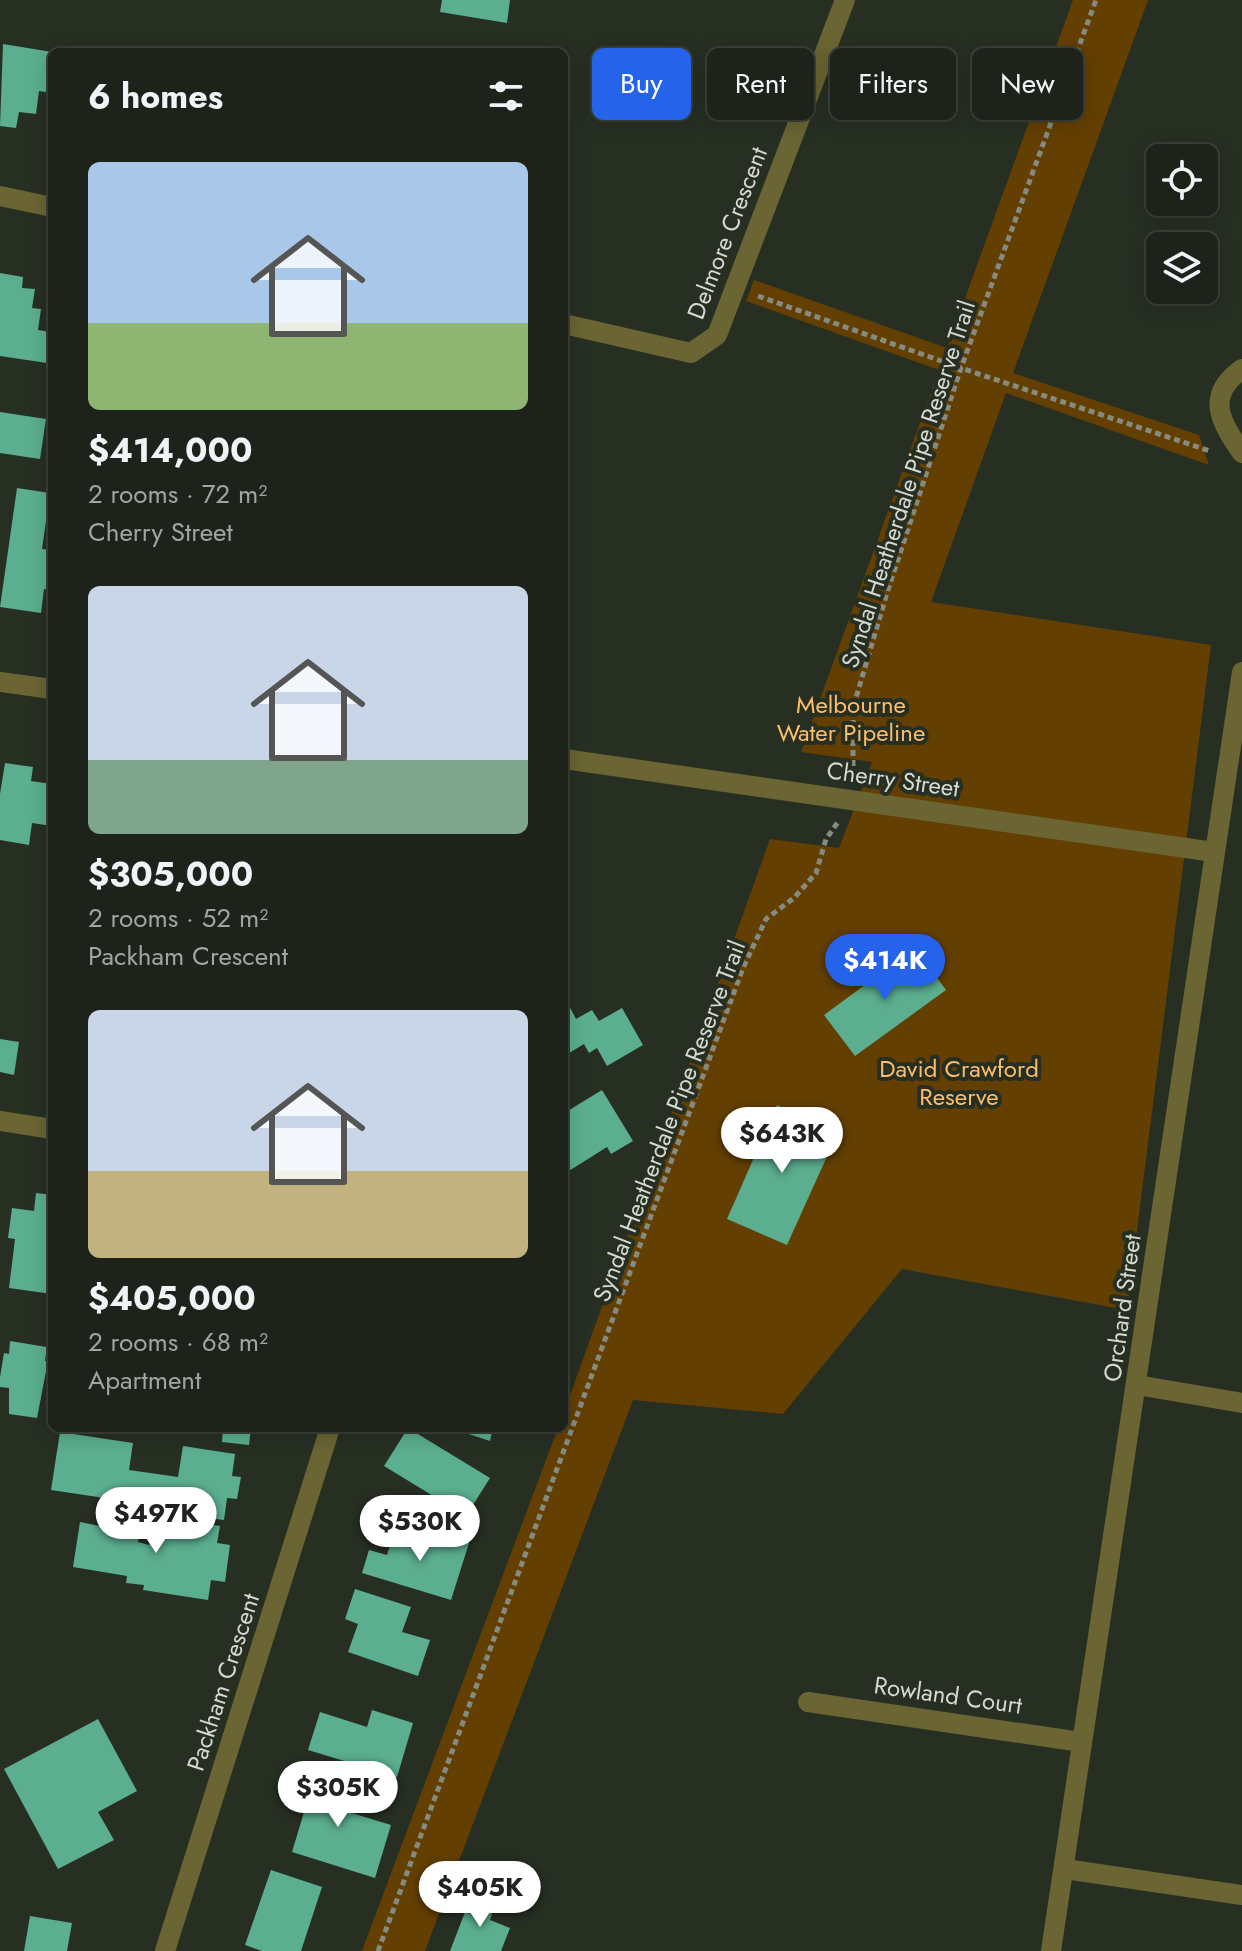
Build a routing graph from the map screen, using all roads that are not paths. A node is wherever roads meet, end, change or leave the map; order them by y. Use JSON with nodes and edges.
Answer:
{"nodes":[{"id":1,"x":845,"y":0,"type":"edge"},
{"id":2,"x":0,"y":196,"type":"edge"},
{"id":3,"x":48,"y":206,"type":"edge"},
{"id":4,"x":568,"y":325,"type":"edge"},
{"id":5,"x":1242,"y":369,"type":"edge"},
{"id":6,"x":1232,"y":454,"type":"edge"},
{"id":7,"x":1242,"y":672,"type":"edge"},
{"id":8,"x":0,"y":682,"type":"edge"},
{"id":9,"x":48,"y":688,"type":"edge"},
{"id":10,"x":568,"y":760,"type":"edge"},
{"id":11,"x":1214,"y":852,"type":"junction"},
{"id":12,"x":0,"y":1121,"type":"edge"},
{"id":13,"x":48,"y":1128,"type":"edge"},
{"id":14,"x":1137,"y":1385,"type":"junction"},
{"id":15,"x":1242,"y":1403,"type":"edge"},
{"id":16,"x":329,"y":1432,"type":"edge"},
{"id":17,"x":808,"y":1702,"type":"dead end"},
{"id":18,"x":1081,"y":1742,"type":"junction"},
{"id":19,"x":1065,"y":1869,"type":"junction"},
{"id":20,"x":1242,"y":1895,"type":"edge"},
{"id":21,"x":165,"y":1951,"type":"edge"},
{"id":22,"x":1051,"y":1951,"type":"edge"}],
"edges":[{"from":1,"to":4,"type":"street","name":"Delmore Crescent"},
{"from":2,"to":3,"type":"street"},
{"from":5,"to":6,"type":"street"},
{"from":7,"to":11,"type":"street","name":"Orchard Street"},
{"from":8,"to":9,"type":"street"},
{"from":10,"to":11,"type":"street","name":"Cherry Street"},
{"from":11,"to":14,"type":"street","name":"Orchard Street"},
{"from":12,"to":13,"type":"street"},
{"from":14,"to":15,"type":"street"},
{"from":14,"to":18,"type":"street","name":"Orchard Street"},
{"from":16,"to":21,"type":"street","name":"Packham Crescent"},
{"from":17,"to":18,"type":"street","name":"Rowland Court"},
{"from":18,"to":19,"type":"street","name":"Orchard Street"},
{"from":19,"to":20,"type":"street"},
{"from":19,"to":22,"type":"street","name":"Orchard Street"}]}
